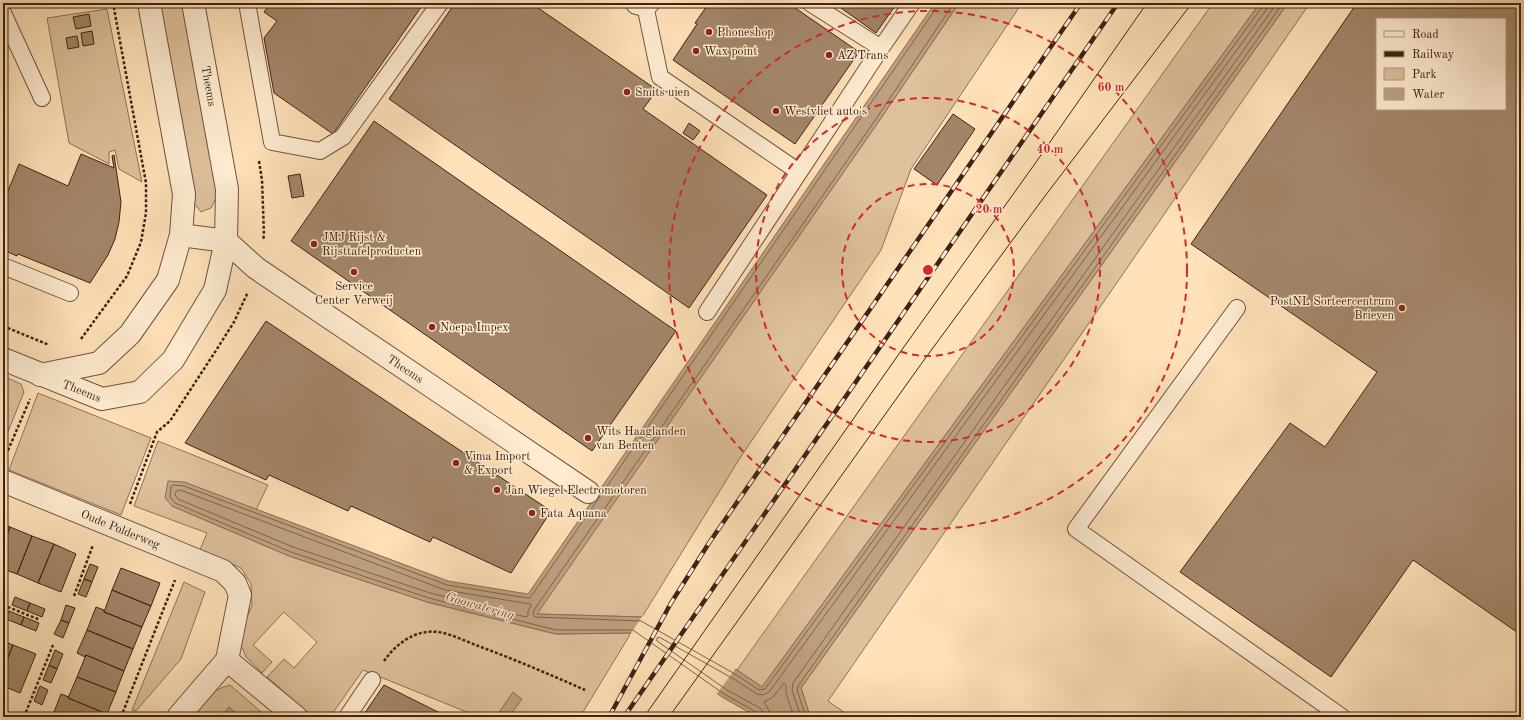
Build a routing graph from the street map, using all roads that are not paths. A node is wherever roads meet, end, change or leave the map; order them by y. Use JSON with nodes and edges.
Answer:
{"nodes":[{"id":1,"x":148,"y":3,"type":"edge"},
{"id":2,"x":194,"y":3,"type":"edge"},
{"id":3,"x":247,"y":3,"type":"edge"},
{"id":4,"x":440,"y":3,"type":"edge"},
{"id":5,"x":810,"y":3,"type":"edge"},
{"id":6,"x":912,"y":3,"type":"edge"},
{"id":7,"x":643,"y":4,"type":"edge"},
{"id":8,"x":3,"y":12,"type":"edge"},
{"id":9,"x":881,"y":48,"type":"junction"},
{"id":10,"x":42,"y":98,"type":"dead end"},
{"id":11,"x":799,"y":172,"type":"junction"},
{"id":12,"x":181,"y":235,"type":"junction"},
{"id":13,"x":226,"y":241,"type":"junction"},
{"id":14,"x":3,"y":266,"type":"edge"},
{"id":15,"x":70,"y":293,"type":"dead end"},
{"id":16,"x":1237,"y":308,"type":"dead end"},
{"id":17,"x":706,"y":312,"type":"dead end"},
{"id":18,"x":3,"y":359,"type":"edge"},
{"id":19,"x":40,"y":375,"type":"junction"},
{"id":20,"x":3,"y":481,"type":"edge"},
{"id":21,"x":588,"y":492,"type":"dead end"},
{"id":22,"x":227,"y":660,"type":"junction"},
{"id":23,"x":372,"y":680,"type":"road end"},
{"id":24,"x":178,"y":717,"type":"edge"},
{"id":25,"x":296,"y":717,"type":"edge"},
{"id":26,"x":347,"y":717,"type":"edge"},
{"id":27,"x":1342,"y":717,"type":"edge"}],
"edges":[{"from":1,"to":12,"type":"street","name":"Theems"},
{"from":2,"to":13,"type":"street","name":"Theems"},
{"from":3,"to":4,"type":"lane"},
{"from":5,"to":9,"type":"lane"},
{"from":6,"to":9,"type":"lane"},
{"from":7,"to":11,"type":"lane"},
{"from":8,"to":10,"type":"lane"},
{"from":9,"to":11,"type":"lane"},
{"from":11,"to":17,"type":"lane"},
{"from":12,"to":13,"type":"street"},
{"from":12,"to":19,"type":"street","name":"Theems"},
{"from":13,"to":19,"type":"street","name":"Theems"},
{"from":13,"to":21,"type":"street","name":"Theems"},
{"from":14,"to":15,"type":"lane"},
{"from":16,"to":27,"type":"lane"},
{"from":18,"to":19,"type":"street"},
{"from":20,"to":22,"type":"street","name":"Oude Polderweg"},
{"from":22,"to":24,"type":"street"},
{"from":22,"to":25,"type":"street"},
{"from":23,"to":26,"type":"lane"}]}
